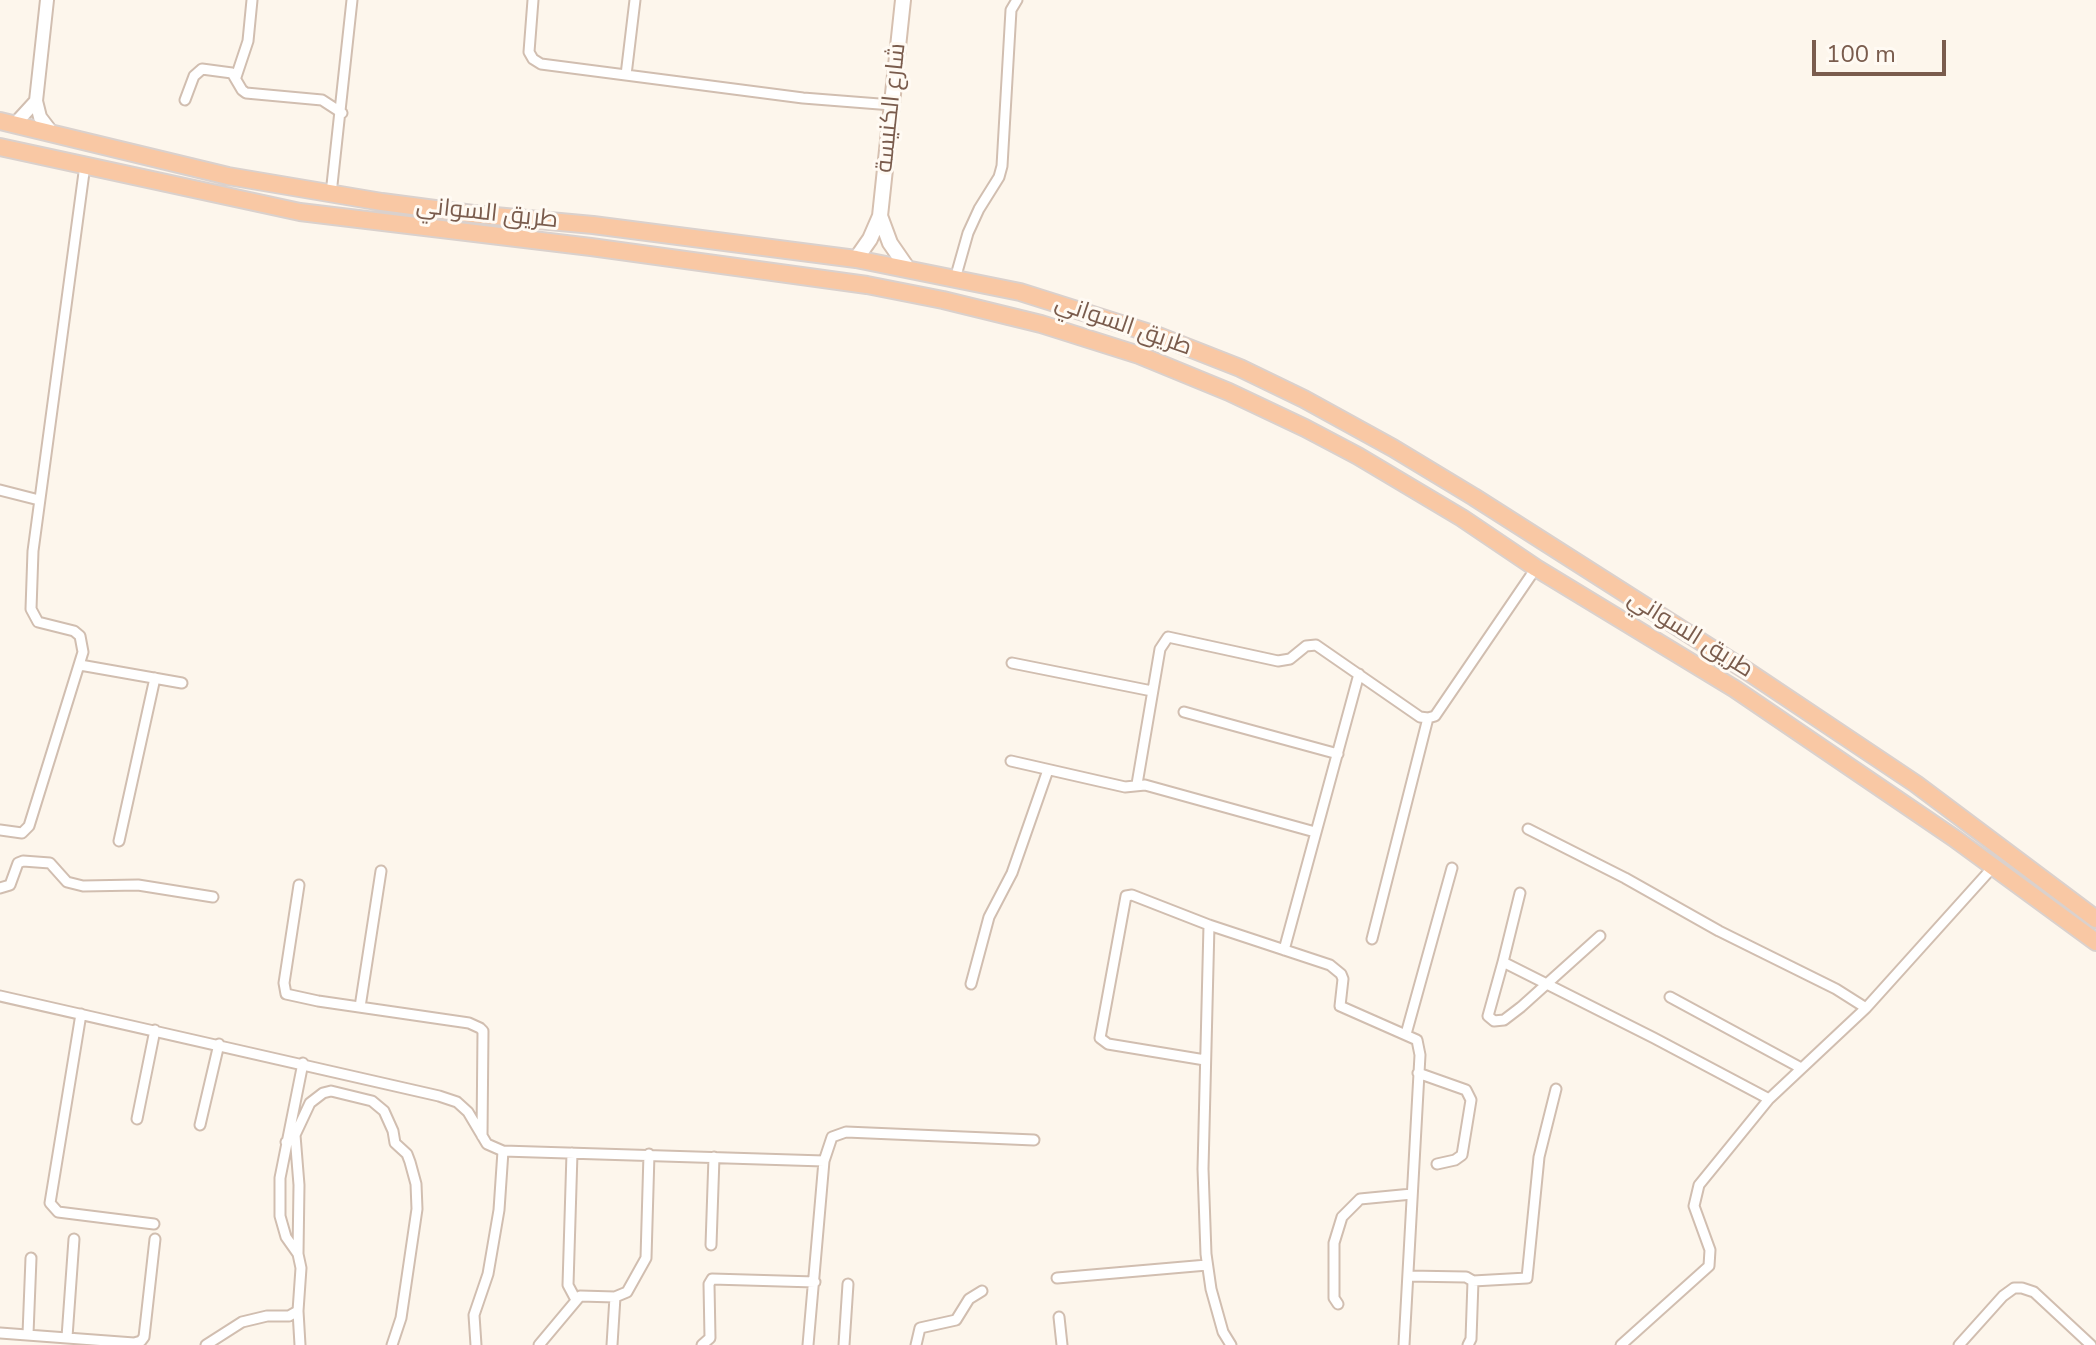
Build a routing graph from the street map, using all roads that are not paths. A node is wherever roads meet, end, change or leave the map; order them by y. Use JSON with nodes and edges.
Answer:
{"nodes":[{"id":1,"x":47,"y":0,"type":"edge"},
{"id":2,"x":252,"y":0,"type":"edge"},
{"id":3,"x":352,"y":0,"type":"edge"},
{"id":4,"x":533,"y":0,"type":"edge"},
{"id":5,"x":635,"y":0,"type":"edge"},
{"id":6,"x":903,"y":0,"type":"edge"},
{"id":7,"x":1015,"y":1,"type":"edge"},
{"id":8,"x":626,"y":75,"type":"junction"},
{"id":9,"x":236,"y":77,"type":"junction"},
{"id":10,"x":185,"y":100,"type":"dead end"},
{"id":11,"x":36,"y":101,"type":"junction"},
{"id":12,"x":892,"y":105,"type":"junction"},
{"id":13,"x":342,"y":113,"type":"junction"},
{"id":14,"x":7,"y":123,"type":"edge"},
{"id":15,"x":53,"y":134,"type":"junction"},
{"id":16,"x":0,"y":147,"type":"edge"},
{"id":17,"x":85,"y":165,"type":"junction"},
{"id":18,"x":331,"y":194,"type":"junction"},
{"id":19,"x":880,"y":216,"type":"junction"},
{"id":20,"x":856,"y":259,"type":"junction"},
{"id":21,"x":908,"y":269,"type":"junction"},
{"id":22,"x":955,"y":279,"type":"junction"},
{"id":23,"x":0,"y":490,"type":"edge"},
{"id":24,"x":39,"y":500,"type":"junction"},
{"id":25,"x":1536,"y":568,"type":"junction"},
{"id":26,"x":1012,"y":663,"type":"dead end"},
{"id":27,"x":80,"y":665,"type":"junction"},
{"id":28,"x":1359,"y":674,"type":"junction"},
{"id":29,"x":155,"y":678,"type":"junction"},
{"id":30,"x":182,"y":683,"type":"dead end"},
{"id":31,"x":1152,"y":691,"type":"junction"},
{"id":32,"x":1184,"y":712,"type":"dead end"},
{"id":33,"x":1428,"y":718,"type":"junction"},
{"id":34,"x":1338,"y":754,"type":"junction"},
{"id":35,"x":1011,"y":761,"type":"dead end"},
{"id":36,"x":1048,"y":770,"type":"junction"},
{"id":37,"x":1137,"y":784,"type":"junction"},
{"id":38,"x":1528,"y":829,"type":"dead end"},
{"id":39,"x":0,"y":830,"type":"edge"},
{"id":40,"x":1315,"y":832,"type":"junction"},
{"id":41,"x":119,"y":841,"type":"dead end"},
{"id":42,"x":1993,"y":867,"type":"junction"},
{"id":43,"x":1452,"y":868,"type":"dead end"},
{"id":44,"x":381,"y":871,"type":"dead end"},
{"id":45,"x":299,"y":885,"type":"dead end"},
{"id":46,"x":0,"y":888,"type":"edge"},
{"id":47,"x":1520,"y":893,"type":"dead end"},
{"id":48,"x":213,"y":897,"type":"dead end"},
{"id":49,"x":2096,"y":919,"type":"edge"},
{"id":50,"x":1209,"y":925,"type":"junction"},
{"id":51,"x":1600,"y":936,"type":"dead end"},
{"id":52,"x":1372,"y":939,"type":"dead end"},
{"id":53,"x":2096,"y":942,"type":"edge"},
{"id":54,"x":1284,"y":950,"type":"junction"},
{"id":55,"x":1503,"y":962,"type":"junction"},
{"id":56,"x":1545,"y":983,"type":"junction"},
{"id":57,"x":971,"y":984,"type":"dead end"},
{"id":58,"x":0,"y":996,"type":"edge"},
{"id":59,"x":1670,"y":997,"type":"dead end"},
{"id":60,"x":360,"y":1007,"type":"junction"},
{"id":61,"x":1866,"y":1008,"type":"junction"},
{"id":62,"x":81,"y":1014,"type":"junction"},
{"id":63,"x":155,"y":1030,"type":"junction"},
{"id":64,"x":1406,"y":1034,"type":"junction"},
{"id":65,"x":219,"y":1044,"type":"junction"},
{"id":66,"x":1205,"y":1060,"type":"junction"},
{"id":67,"x":303,"y":1063,"type":"junction"},
{"id":68,"x":1801,"y":1068,"type":"junction"},
{"id":69,"x":1418,"y":1073,"type":"junction"},
{"id":70,"x":1556,"y":1089,"type":"dead end"},
{"id":71,"x":1769,"y":1099,"type":"junction"},
{"id":72,"x":137,"y":1119,"type":"dead end"},
{"id":73,"x":200,"y":1125,"type":"dead end"},
{"id":74,"x":295,"y":1135,"type":"junction"},
{"id":75,"x":482,"y":1136,"type":"junction"},
{"id":76,"x":1034,"y":1140,"type":"dead end"},
{"id":77,"x":286,"y":1142,"type":"junction"},
{"id":78,"x":503,"y":1151,"type":"junction"},
{"id":79,"x":572,"y":1153,"type":"junction"},
{"id":80,"x":649,"y":1154,"type":"junction"},
{"id":81,"x":714,"y":1157,"type":"junction"},
{"id":82,"x":824,"y":1161,"type":"junction"},
{"id":83,"x":1437,"y":1164,"type":"dead end"},
{"id":84,"x":1412,"y":1194,"type":"junction"},
{"id":85,"x":154,"y":1224,"type":"dead end"},
{"id":86,"x":74,"y":1239,"type":"dead end"},
{"id":87,"x":155,"y":1239,"type":"dead end"},
{"id":88,"x":711,"y":1245,"type":"dead end"},
{"id":89,"x":298,"y":1254,"type":"junction"},
{"id":90,"x":31,"y":1258,"type":"dead end"},
{"id":91,"x":1207,"y":1265,"type":"junction"},
{"id":92,"x":1408,"y":1276,"type":"junction"},
{"id":93,"x":1057,"y":1278,"type":"dead end"},
{"id":94,"x":1473,"y":1281,"type":"junction"},
{"id":95,"x":815,"y":1282,"type":"junction"},
{"id":96,"x":848,"y":1284,"type":"dead end"},
{"id":97,"x":982,"y":1291,"type":"dead end"},
{"id":98,"x":615,"y":1297,"type":"junction"},
{"id":99,"x":576,"y":1300,"type":"junction"},
{"id":100,"x":1338,"y":1304,"type":"dead end"},
{"id":101,"x":298,"y":1311,"type":"junction"},
{"id":102,"x":1059,"y":1317,"type":"dead end"},
{"id":103,"x":0,"y":1333,"type":"edge"},
{"id":104,"x":28,"y":1334,"type":"junction"},
{"id":105,"x":67,"y":1337,"type":"junction"},
{"id":106,"x":1229,"y":1344,"type":"edge"},
{"id":107,"x":206,"y":1345,"type":"edge"},
{"id":108,"x":300,"y":1345,"type":"edge"},
{"id":109,"x":392,"y":1345,"type":"edge"},
{"id":110,"x":476,"y":1345,"type":"edge"},
{"id":111,"x":539,"y":1345,"type":"edge"},
{"id":112,"x":612,"y":1345,"type":"edge"},
{"id":113,"x":702,"y":1345,"type":"edge"},
{"id":114,"x":808,"y":1345,"type":"edge"},
{"id":115,"x":844,"y":1345,"type":"edge"},
{"id":116,"x":916,"y":1345,"type":"edge"},
{"id":117,"x":1062,"y":1345,"type":"edge"},
{"id":118,"x":1404,"y":1345,"type":"edge"},
{"id":119,"x":1468,"y":1345,"type":"edge"},
{"id":120,"x":1621,"y":1345,"type":"edge"},
{"id":121,"x":1959,"y":1345,"type":"edge"},
{"id":122,"x":2091,"y":1345,"type":"edge"}],
"edges":[{"from":1,"to":11,"type":"street"},
{"from":2,"to":9,"type":"street"},
{"from":3,"to":13,"type":"street"},
{"from":4,"to":8,"type":"street"},
{"from":5,"to":8,"type":"street"},
{"from":6,"to":12,"type":"main road","name":"شارع الكنيسة"},
{"from":7,"to":22,"type":"street"},
{"from":8,"to":12,"type":"street"},
{"from":9,"to":10,"type":"street"},
{"from":9,"to":13,"type":"street"},
{"from":11,"to":14,"type":"street"},
{"from":11,"to":15,"type":"street"},
{"from":12,"to":19,"type":"main road","name":"شارع الكنيسة"},
{"from":13,"to":18,"type":"street"},
{"from":14,"to":15,"type":"highway","name":"طريق السواني"},
{"from":15,"to":18,"type":"highway","name":"طريق السواني"},
{"from":16,"to":17,"type":"highway","name":"طريق السواني"},
{"from":17,"to":24,"type":"street"},
{"from":17,"to":25,"type":"highway","name":"طريق السواني"},
{"from":18,"to":20,"type":"highway","name":"طريق السواني"},
{"from":19,"to":20,"type":"main road","name":"شارع الكنيسة"},
{"from":19,"to":21,"type":"main road"},
{"from":20,"to":21,"type":"highway","name":"طريق السواني"},
{"from":21,"to":22,"type":"highway","name":"طريق السواني"},
{"from":22,"to":49,"type":"highway","name":"طريق السواني"},
{"from":23,"to":24,"type":"street"},
{"from":24,"to":27,"type":"street"},
{"from":25,"to":33,"type":"street"},
{"from":25,"to":42,"type":"highway","name":"طريق السواني"},
{"from":26,"to":31,"type":"street"},
{"from":27,"to":29,"type":"street"},
{"from":27,"to":39,"type":"street"},
{"from":28,"to":31,"type":"street"},
{"from":28,"to":33,"type":"street"},
{"from":28,"to":34,"type":"street"},
{"from":29,"to":30,"type":"street"},
{"from":29,"to":41,"type":"street"},
{"from":31,"to":37,"type":"street"},
{"from":32,"to":34,"type":"street"},
{"from":33,"to":52,"type":"street"},
{"from":34,"to":40,"type":"street"},
{"from":35,"to":36,"type":"street"},
{"from":36,"to":37,"type":"street"},
{"from":36,"to":57,"type":"street"},
{"from":37,"to":40,"type":"street"},
{"from":38,"to":61,"type":"street"},
{"from":40,"to":54,"type":"street"},
{"from":42,"to":53,"type":"highway","name":"طريق السواني"},
{"from":42,"to":61,"type":"street"},
{"from":43,"to":64,"type":"street"},
{"from":44,"to":60,"type":"street"},
{"from":45,"to":60,"type":"street"},
{"from":46,"to":48,"type":"street"},
{"from":47,"to":55,"type":"street"},
{"from":50,"to":54,"type":"street"},
{"from":50,"to":66,"type":"street"},
{"from":50,"to":66,"type":"street"},
{"from":51,"to":56,"type":"street"},
{"from":54,"to":64,"type":"street"},
{"from":55,"to":56,"type":"street"},
{"from":55,"to":56,"type":"street"},
{"from":56,"to":71,"type":"street"},
{"from":58,"to":62,"type":"street"},
{"from":59,"to":68,"type":"street"},
{"from":60,"to":75,"type":"street"},
{"from":61,"to":68,"type":"street"},
{"from":62,"to":63,"type":"street"},
{"from":62,"to":85,"type":"street"},
{"from":63,"to":65,"type":"street"},
{"from":63,"to":72,"type":"street"},
{"from":64,"to":69,"type":"street"},
{"from":65,"to":67,"type":"street"},
{"from":65,"to":73,"type":"street"},
{"from":66,"to":91,"type":"street"},
{"from":67,"to":75,"type":"street"},
{"from":67,"to":77,"type":"street"},
{"from":68,"to":71,"type":"street"},
{"from":69,"to":83,"type":"street"},
{"from":69,"to":84,"type":"street"},
{"from":70,"to":94,"type":"street"},
{"from":71,"to":120,"type":"street"},
{"from":74,"to":77,"type":"street"},
{"from":74,"to":89,"type":"street"},
{"from":74,"to":109,"type":"street"},
{"from":75,"to":78,"type":"street"},
{"from":76,"to":82,"type":"street"},
{"from":77,"to":89,"type":"street"},
{"from":78,"to":79,"type":"street"},
{"from":78,"to":110,"type":"street"},
{"from":79,"to":80,"type":"street"},
{"from":79,"to":99,"type":"street"},
{"from":80,"to":81,"type":"street"},
{"from":80,"to":98,"type":"street"},
{"from":81,"to":82,"type":"street"},
{"from":81,"to":88,"type":"street"},
{"from":82,"to":95,"type":"street"},
{"from":84,"to":92,"type":"street"},
{"from":84,"to":100,"type":"street"},
{"from":86,"to":105,"type":"street"},
{"from":87,"to":105,"type":"street"},
{"from":89,"to":101,"type":"street"},
{"from":90,"to":104,"type":"street"},
{"from":91,"to":93,"type":"street"},
{"from":91,"to":106,"type":"street"},
{"from":92,"to":94,"type":"street"},
{"from":92,"to":118,"type":"street"},
{"from":94,"to":119,"type":"street"},
{"from":95,"to":113,"type":"street"},
{"from":95,"to":114,"type":"street"},
{"from":96,"to":115,"type":"street"},
{"from":97,"to":116,"type":"street"},
{"from":98,"to":99,"type":"street"},
{"from":98,"to":112,"type":"street"},
{"from":99,"to":111,"type":"street"},
{"from":101,"to":107,"type":"street"},
{"from":101,"to":108,"type":"street"},
{"from":102,"to":117,"type":"street"},
{"from":103,"to":104,"type":"street"},
{"from":104,"to":105,"type":"street"},
{"from":121,"to":122,"type":"street"}]}
